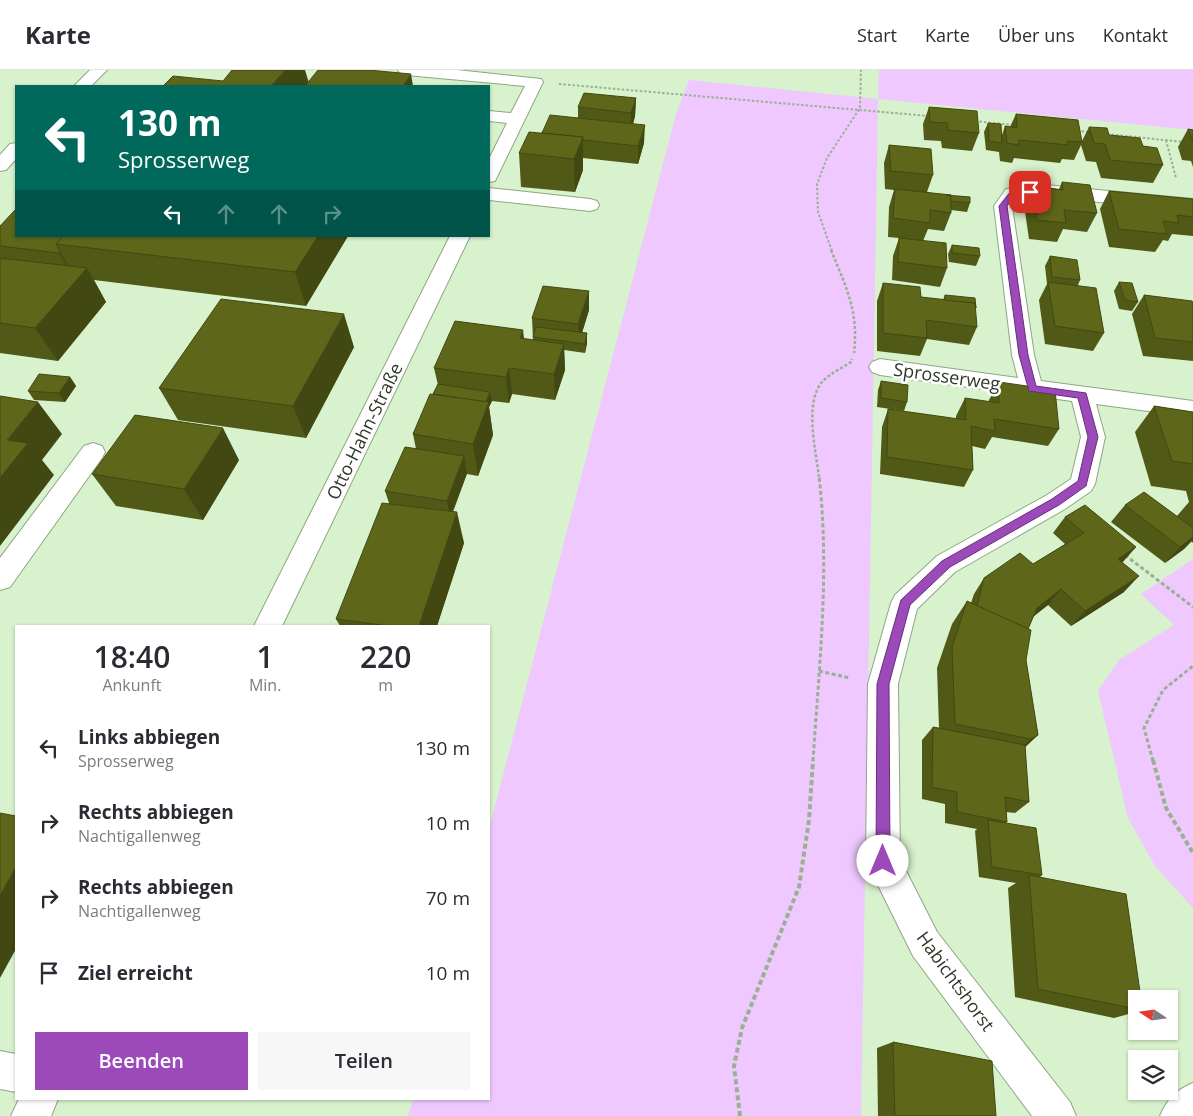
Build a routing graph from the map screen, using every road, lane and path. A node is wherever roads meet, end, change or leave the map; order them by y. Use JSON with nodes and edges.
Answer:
{"nodes":[{"id":1,"x":99,"y":70,"type":"edge"},
{"id":2,"x":406,"y":70,"type":"edge"},
{"id":3,"x":861,"y":70,"type":"edge"},
{"id":4,"x":536,"y":82,"type":"junction"},
{"id":5,"x":83,"y":85,"type":"edge"},
{"id":6,"x":860,"y":110,"type":"junction"},
{"id":7,"x":490,"y":116,"type":"edge"},
{"id":8,"x":929,"y":116,"type":"edge"},
{"id":9,"x":518,"y":119,"type":"junction"},
{"id":10,"x":968,"y":120,"type":"edge"},
{"id":11,"x":1018,"y":125,"type":"edge"},
{"id":12,"x":1077,"y":131,"type":"edge"},
{"id":13,"x":1097,"y":133,"type":"edge"},
{"id":14,"x":1106,"y":134,"type":"edge"},
{"id":15,"x":1166,"y":140,"type":"junction"},
{"id":16,"x":1193,"y":143,"type":"edge"},
{"id":17,"x":15,"y":149,"type":"edge"},
{"id":18,"x":0,"y":166,"type":"edge"},
{"id":19,"x":490,"y":175,"type":"edge"},
{"id":20,"x":490,"y":194,"type":"edge"},
{"id":21,"x":590,"y":205,"type":"dead end"},
{"id":22,"x":1188,"y":205,"type":"edge"},
{"id":23,"x":460,"y":237,"type":"edge"},
{"id":24,"x":880,"y":367,"type":"dead end"},
{"id":25,"x":1032,"y":388,"type":"junction"},
{"id":26,"x":1082,"y":395,"type":"junction"},
{"id":27,"x":1193,"y":410,"type":"edge"},
{"id":28,"x":93,"y":452,"type":"dead end"},
{"id":29,"x":1118,"y":550,"type":"edge"},
{"id":30,"x":0,"y":579,"type":"edge"},
{"id":31,"x":1193,"y":607,"type":"edge"},
{"id":32,"x":268,"y":625,"type":"edge"},
{"id":33,"x":1193,"y":666,"type":"edge"},
{"id":34,"x":1193,"y":853,"type":"edge"},
{"id":35,"x":0,"y":1070,"type":"edge"},
{"id":36,"x":15,"y":1073,"type":"edge"},
{"id":37,"x":39,"y":1100,"type":"edge"},
{"id":38,"x":1193,"y":1102,"type":"edge"},
{"id":39,"x":31,"y":1116,"type":"edge"},
{"id":40,"x":740,"y":1116,"type":"edge"},
{"id":41,"x":1056,"y":1116,"type":"edge"},
{"id":42,"x":1180,"y":1116,"type":"edge"}],
"edges":[{"from":1,"to":5,"type":"street"},
{"from":2,"to":4,"type":"street"},
{"from":3,"to":6,"type":"path"},
{"from":4,"to":6,"type":"path"},
{"from":4,"to":9,"type":"street"},
{"from":6,"to":8,"type":"path"},
{"from":6,"to":40,"type":"path"},
{"from":7,"to":9,"type":"street"},
{"from":9,"to":19,"type":"street"},
{"from":10,"to":11,"type":"path"},
{"from":12,"to":13,"type":"path"},
{"from":14,"to":15,"type":"path"},
{"from":15,"to":16,"type":"path"},
{"from":15,"to":22,"type":"path"},
{"from":17,"to":18,"type":"street"},
{"from":20,"to":21,"type":"street"},
{"from":22,"to":25,"type":"street"},
{"from":23,"to":32,"type":"street","name":"Otto-Hahn-Straße"},
{"from":24,"to":25,"type":"street","name":"Sprosserweg"},
{"from":25,"to":26,"type":"street","name":"Sprosserweg"},
{"from":26,"to":27,"type":"street","name":"Sprosserweg"},
{"from":26,"to":41,"type":"street","name":"Habichtshorst"},
{"from":28,"to":30,"type":"street"},
{"from":29,"to":31,"type":"path"},
{"from":33,"to":34,"type":"path"},
{"from":35,"to":36,"type":"street"},
{"from":37,"to":39,"type":"street"},
{"from":38,"to":42,"type":"street"}]}
